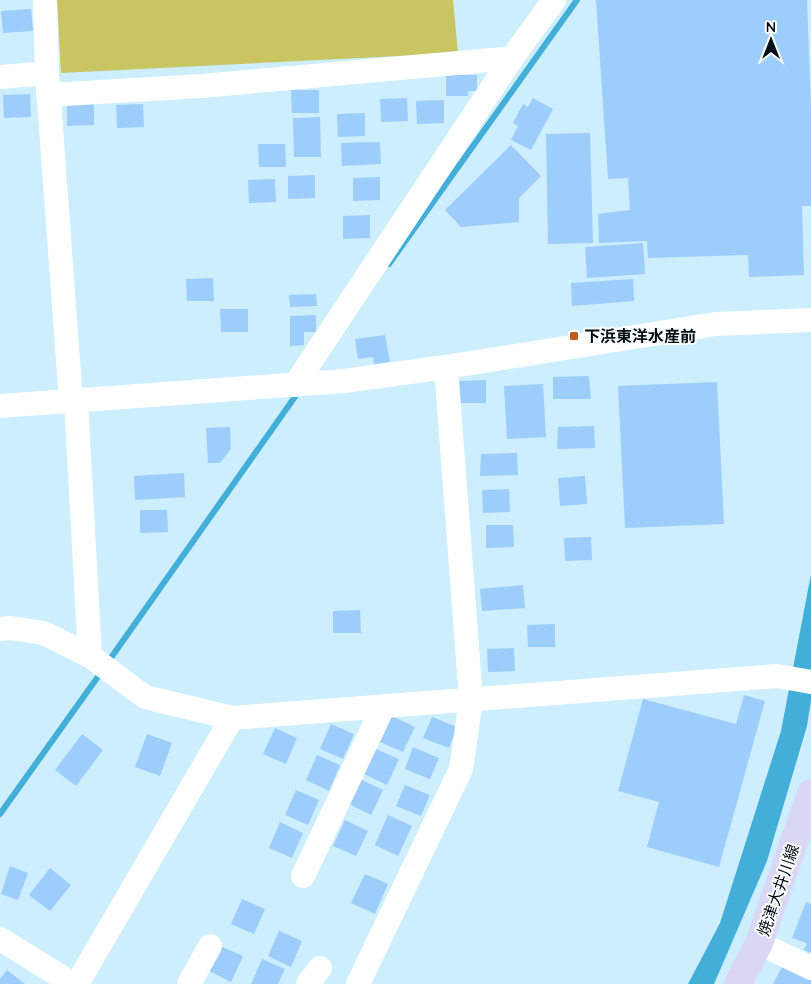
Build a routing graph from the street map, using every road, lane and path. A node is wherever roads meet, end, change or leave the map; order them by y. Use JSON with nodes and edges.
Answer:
{"nodes":[{"id":1,"x":45,"y":0,"type":"edge"},
{"id":2,"x":554,"y":0,"type":"edge"},
{"id":3,"x":512,"y":58,"type":"junction"},
{"id":4,"x":0,"y":77,"type":"edge"},
{"id":5,"x":48,"y":84,"type":"junction"},
{"id":6,"x":811,"y":320,"type":"edge"},
{"id":7,"x":446,"y":367,"type":"junction"},
{"id":8,"x":295,"y":384,"type":"junction"},
{"id":9,"x":74,"y":401,"type":"junction"},
{"id":10,"x":0,"y":406,"type":"edge"},
{"id":11,"x":0,"y":629,"type":"edge"},
{"id":12,"x":100,"y":663,"type":"junction"},
{"id":13,"x":811,"y":682,"type":"edge"},
{"id":14,"x":471,"y":700,"type":"junction"},
{"id":15,"x":383,"y":707,"type":"junction"},
{"id":16,"x":232,"y":718,"type":"junction"},
{"id":17,"x":811,"y":793,"type":"edge"},
{"id":18,"x":303,"y":876,"type":"dead end"},
{"id":19,"x":0,"y":939,"type":"edge"},
{"id":20,"x":759,"y":943,"type":"junction"},
{"id":21,"x":210,"y":946,"type":"dead end"},
{"id":22,"x":811,"y":968,"type":"edge"},
{"id":23,"x":73,"y":984,"type":"edge"},
{"id":24,"x":77,"y":984,"type":"edge"},
{"id":25,"x":189,"y":984,"type":"edge"},
{"id":26,"x":358,"y":984,"type":"edge"},
{"id":27,"x":738,"y":984,"type":"edge"}],
"edges":[{"from":1,"to":5,"type":"street"},
{"from":2,"to":3,"type":"street"},
{"from":3,"to":5,"type":"street"},
{"from":3,"to":8,"type":"street"},
{"from":4,"to":5,"type":"street"},
{"from":5,"to":9,"type":"street"},
{"from":6,"to":7,"type":"street"},
{"from":7,"to":8,"type":"street"},
{"from":7,"to":14,"type":"street"},
{"from":8,"to":9,"type":"street"},
{"from":9,"to":10,"type":"street"},
{"from":9,"to":12,"type":"street"},
{"from":11,"to":12,"type":"street"},
{"from":12,"to":16,"type":"street"},
{"from":13,"to":14,"type":"street"},
{"from":14,"to":15,"type":"street"},
{"from":14,"to":26,"type":"street"},
{"from":15,"to":16,"type":"street"},
{"from":15,"to":18,"type":"street"},
{"from":16,"to":24,"type":"street"},
{"from":17,"to":20,"type":"main road","name":"焼津大井川線"},
{"from":19,"to":23,"type":"street"},
{"from":20,"to":22,"type":"street"},
{"from":20,"to":27,"type":"main road","name":"焼津大井川線"},
{"from":21,"to":25,"type":"street"}]}
